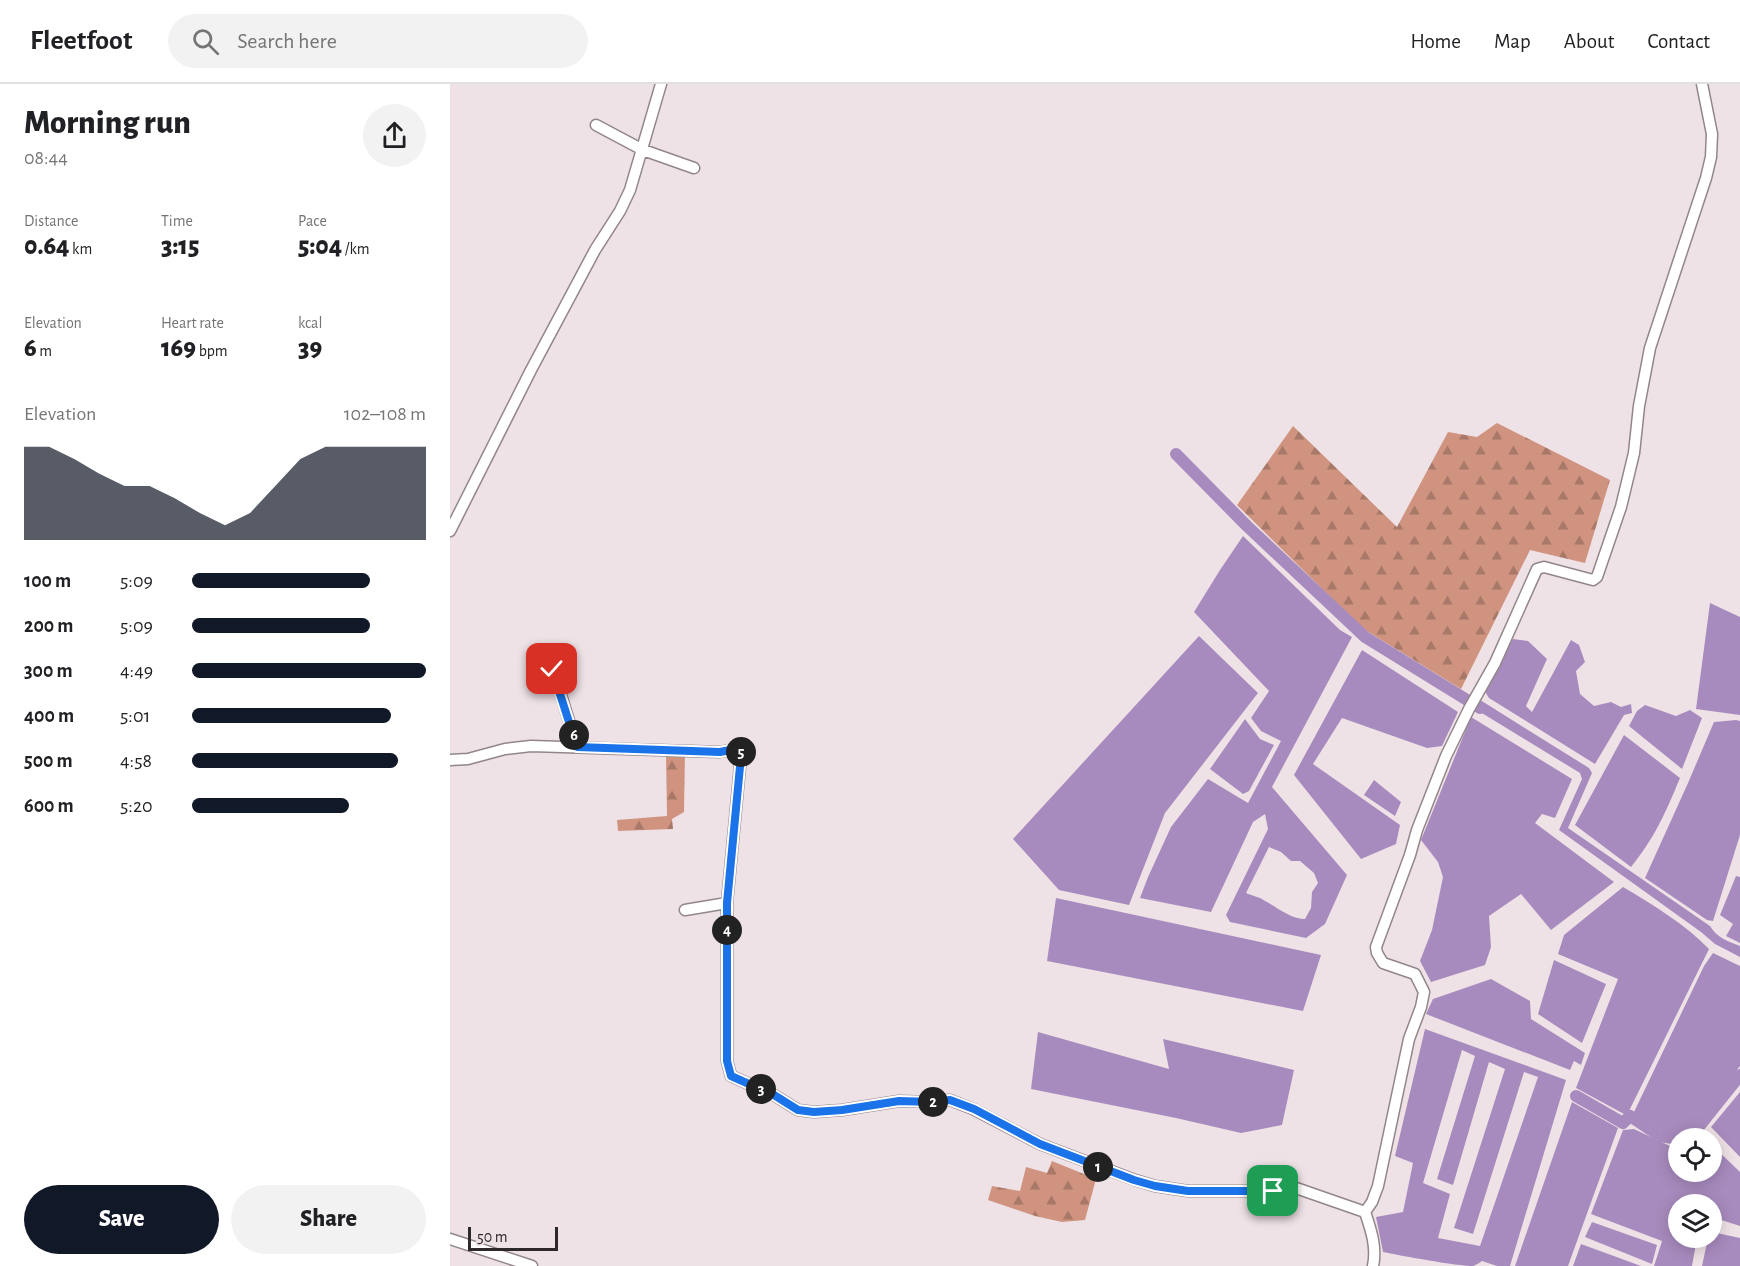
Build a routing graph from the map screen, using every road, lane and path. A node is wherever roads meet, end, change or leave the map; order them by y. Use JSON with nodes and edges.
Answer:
{"nodes":[{"id":1,"x":661,"y":84,"type":"edge"},
{"id":2,"x":1702,"y":84,"type":"edge"},
{"id":3,"x":596,"y":125,"type":"dead end"},
{"id":4,"x":643,"y":150,"type":"junction"},
{"id":5,"x":694,"y":168,"type":"dead end"},
{"id":6,"x":450,"y":531,"type":"edge"},
{"id":7,"x":552,"y":669,"type":"dead end"},
{"id":8,"x":577,"y":747,"type":"junction"},
{"id":9,"x":450,"y":760,"type":"edge"},
{"id":10,"x":727,"y":903,"type":"junction"},
{"id":11,"x":685,"y":910,"type":"dead end"},
{"id":12,"x":1365,"y":1212,"type":"junction"},
{"id":13,"x":450,"y":1239,"type":"edge"},
{"id":14,"x":531,"y":1266,"type":"edge"},
{"id":15,"x":1373,"y":1266,"type":"edge"}],
"edges":[{"from":1,"to":4,"type":"street"},
{"from":2,"to":12,"type":"street"},
{"from":3,"to":4,"type":"street"},
{"from":4,"to":5,"type":"street"},
{"from":4,"to":6,"type":"street"},
{"from":7,"to":8,"type":"street"},
{"from":8,"to":9,"type":"street"},
{"from":8,"to":10,"type":"street"},
{"from":10,"to":11,"type":"street"},
{"from":10,"to":12,"type":"street"},
{"from":12,"to":15,"type":"street"},
{"from":13,"to":14,"type":"street"}]}
